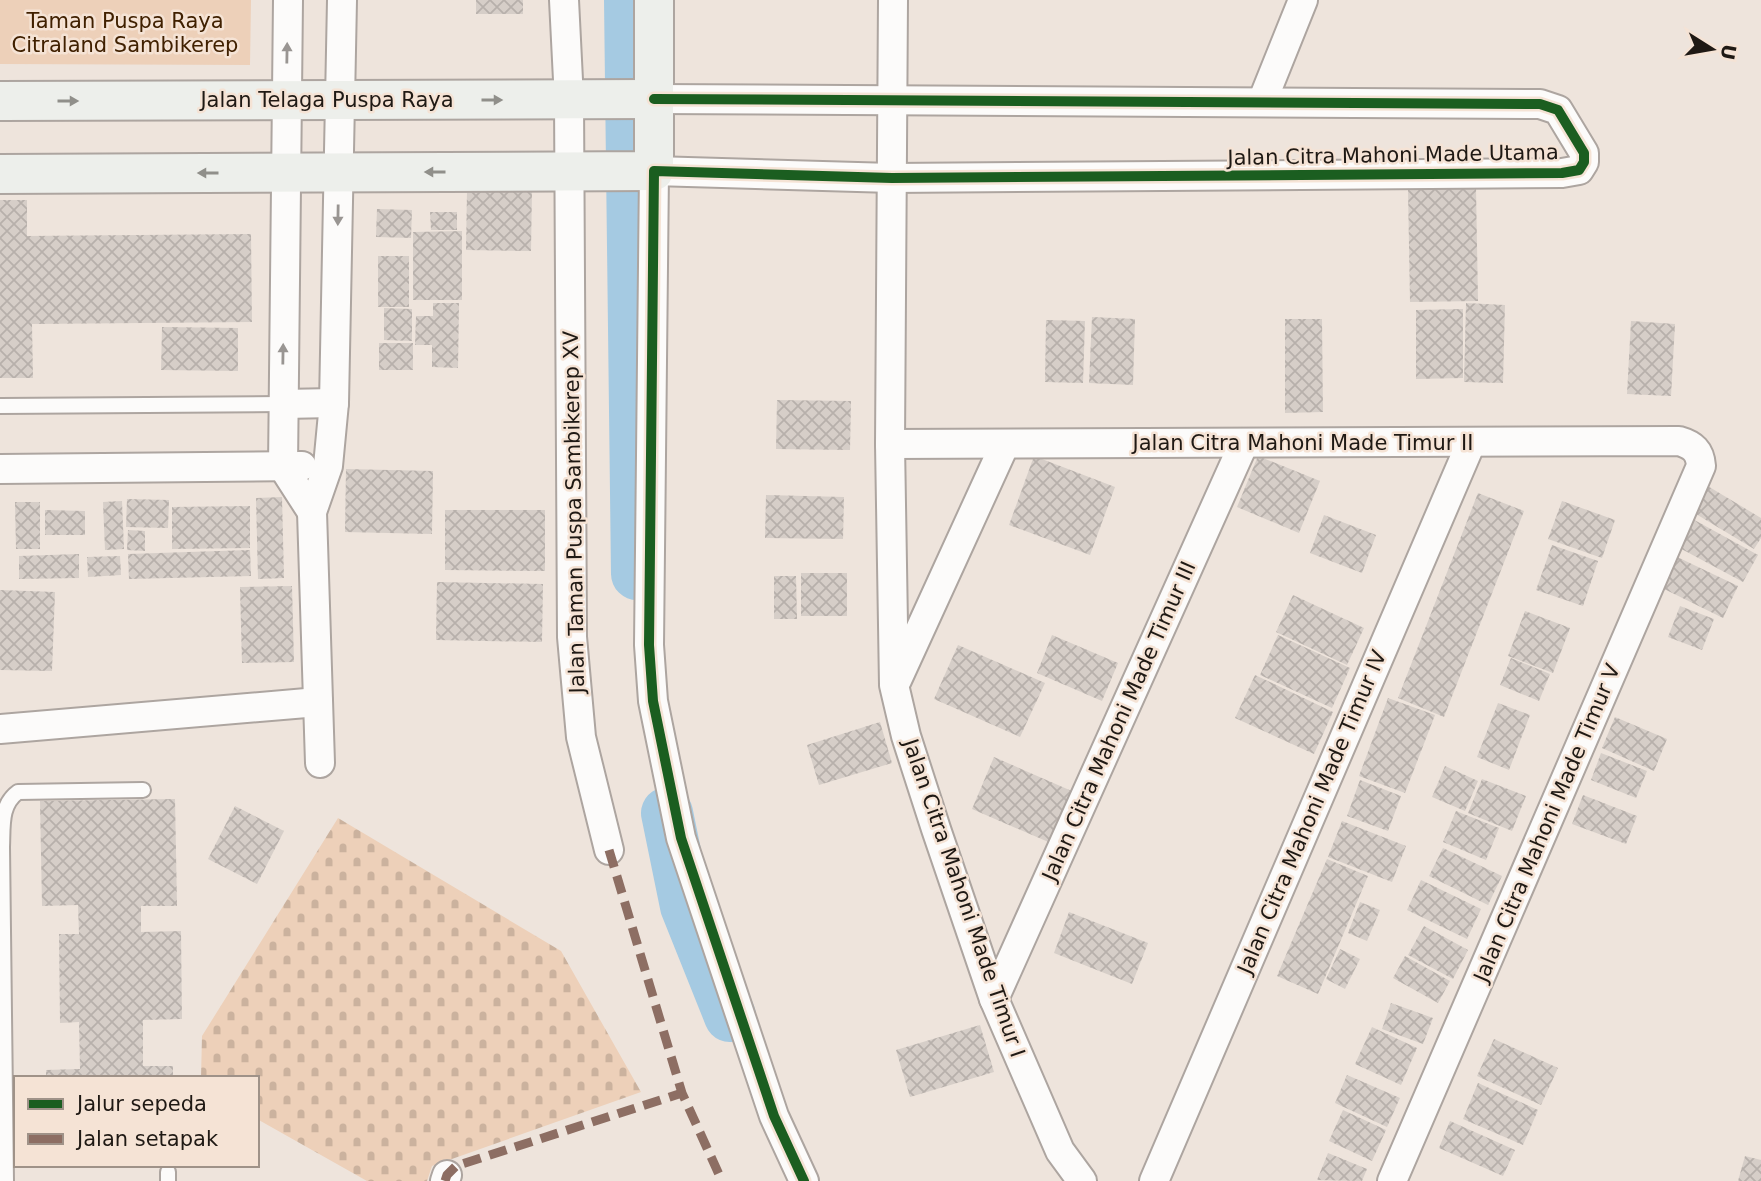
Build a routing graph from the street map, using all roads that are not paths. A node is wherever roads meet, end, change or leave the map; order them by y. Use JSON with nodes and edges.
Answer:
{"nodes":[{"id":1,"x":288,"y":0,"type":"edge"},
{"id":2,"x":342,"y":0,"type":"edge"},
{"id":3,"x":564,"y":0,"type":"edge"},
{"id":4,"x":654,"y":0,"type":"edge"},
{"id":5,"x":893,"y":0,"type":"edge"},
{"id":6,"x":1303,"y":0,"type":"edge"},
{"id":7,"x":645,"y":99,"type":"junction"},
{"id":8,"x":286,"y":100,"type":"junction"},
{"id":9,"x":342,"y":100,"type":"junction"},
{"id":10,"x":574,"y":100,"type":"junction"},
{"id":11,"x":0,"y":101,"type":"edge"},
{"id":12,"x":892,"y":101,"type":"junction"},
{"id":13,"x":1262,"y":102,"type":"junction"},
{"id":14,"x":573,"y":171,"type":"junction"},
{"id":15,"x":645,"y":171,"type":"junction"},
{"id":16,"x":285,"y":172,"type":"junction"},
{"id":17,"x":339,"y":172,"type":"junction"},
{"id":18,"x":0,"y":174,"type":"edge"},
{"id":19,"x":891,"y":178,"type":"junction"},
{"id":20,"x":334,"y":403,"type":"junction"},
{"id":21,"x":282,"y":404,"type":"junction"},
{"id":22,"x":0,"y":406,"type":"edge"},
{"id":23,"x":1244,"y":443,"type":"junction"},
{"id":24,"x":1471,"y":443,"type":"junction"},
{"id":25,"x":890,"y":444,"type":"junction"},
{"id":26,"x":1005,"y":444,"type":"junction"},
{"id":27,"x":328,"y":466,"type":"junction"},
{"id":28,"x":1700,"y":466,"type":"joint"},
{"id":29,"x":283,"y":467,"type":"junction"},
{"id":30,"x":0,"y":469,"type":"edge"},
{"id":31,"x":312,"y":512,"type":"junction"},
{"id":32,"x":894,"y":685,"type":"junction"},
{"id":33,"x":318,"y":702,"type":"junction"},
{"id":34,"x":0,"y":729,"type":"edge"},
{"id":35,"x":320,"y":763,"type":"dead end"},
{"id":36,"x":143,"y":790,"type":"dead end"},
{"id":37,"x":1,"y":847,"type":"edge"},
{"id":38,"x":609,"y":850,"type":"dead end"},
{"id":39,"x":994,"y":999,"type":"junction"},
{"id":40,"x":4,"y":1178,"type":"edge"},
{"id":41,"x":804,"y":1181,"type":"edge"},
{"id":42,"x":1082,"y":1181,"type":"edge"},
{"id":43,"x":1154,"y":1181,"type":"edge"},
{"id":44,"x":1392,"y":1181,"type":"edge"}],
"edges":[{"from":8,"to":1,"type":"street","one_way":true},
{"from":2,"to":9,"type":"street"},
{"from":3,"to":10,"type":"street","name":"Jalan Taman Puspa Sambikerep XV"},
{"from":4,"to":7,"type":"main road"},
{"from":5,"to":12,"type":"street","name":"Jalan Citra Mahoni Made Timur I"},
{"from":6,"to":13,"type":"street"},
{"from":7,"to":10,"type":"main road","name":"Jalan Telaga Puspa Raya"},
{"from":7,"to":12,"type":"street","name":"Jalan Citra Mahoni Made Utama"},
{"from":7,"to":15,"type":"main road"},
{"from":8,"to":9,"type":"main road","name":"Jalan Telaga Puspa Raya"},
{"from":11,"to":8,"type":"main road","name":"Jalan Telaga Puspa Raya","one_way":true},
{"from":8,"to":16,"type":"street"},
{"from":9,"to":10,"type":"main road","name":"Jalan Telaga Puspa Raya","one_way":true},
{"from":9,"to":17,"type":"street"},
{"from":10,"to":14,"type":"street","name":"Jalan Taman Puspa Sambikerep XV"},
{"from":12,"to":13,"type":"street","name":"Jalan Citra Mahoni Made Utama"},
{"from":12,"to":19,"type":"street","name":"Jalan Citra Mahoni Made Timur I"},
{"from":13,"to":19,"type":"street","name":"Jalan Citra Mahoni Made Utama"},
{"from":14,"to":15,"type":"main road"},
{"from":14,"to":17,"type":"main road","one_way":true},
{"from":14,"to":38,"type":"street","name":"Jalan Taman Puspa Sambikerep XV"},
{"from":15,"to":19,"type":"street","name":"Jalan Citra Mahoni Made Utama"},
{"from":15,"to":41,"type":"street"},
{"from":16,"to":17,"type":"main road"},
{"from":16,"to":18,"type":"main road","one_way":true},
{"from":21,"to":16,"type":"street","one_way":true},
{"from":17,"to":20,"type":"street","one_way":true},
{"from":19,"to":25,"type":"street","name":"Jalan Citra Mahoni Made Timur I"},
{"from":20,"to":21,"type":"street"},
{"from":20,"to":27,"type":"street"},
{"from":21,"to":22,"type":"lane"},
{"from":21,"to":29,"type":"street"},
{"from":23,"to":24,"type":"street","name":"Jalan Citra Mahoni Made Timur II"},
{"from":23,"to":26,"type":"street","name":"Jalan Citra Mahoni Made Timur II"},
{"from":23,"to":39,"type":"street","name":"Jalan Citra Mahoni Made Timur III"},
{"from":24,"to":28,"type":"street","name":"Jalan Citra Mahoni Made Timur II"},
{"from":24,"to":43,"type":"street","name":"Jalan Citra Mahoni Made Timur IV"},
{"from":25,"to":26,"type":"street","name":"Jalan Citra Mahoni Made Timur II"},
{"from":25,"to":32,"type":"street","name":"Jalan Citra Mahoni Made Timur I"},
{"from":26,"to":32,"type":"street"},
{"from":27,"to":29,"type":"street"},
{"from":27,"to":31,"type":"street"},
{"from":28,"to":44,"type":"street","name":"Jalan Citra Mahoni Made Timur V"},
{"from":29,"to":30,"type":"street"},
{"from":29,"to":31,"type":"street"},
{"from":31,"to":33,"type":"street"},
{"from":32,"to":39,"type":"street","name":"Jalan Citra Mahoni Made Timur I"},
{"from":33,"to":34,"type":"street"},
{"from":33,"to":35,"type":"street"},
{"from":36,"to":37,"type":"lane"},
{"from":37,"to":40,"type":"lane"},
{"from":39,"to":42,"type":"street","name":"Jalan Citra Mahoni Made Timur I"}]}
